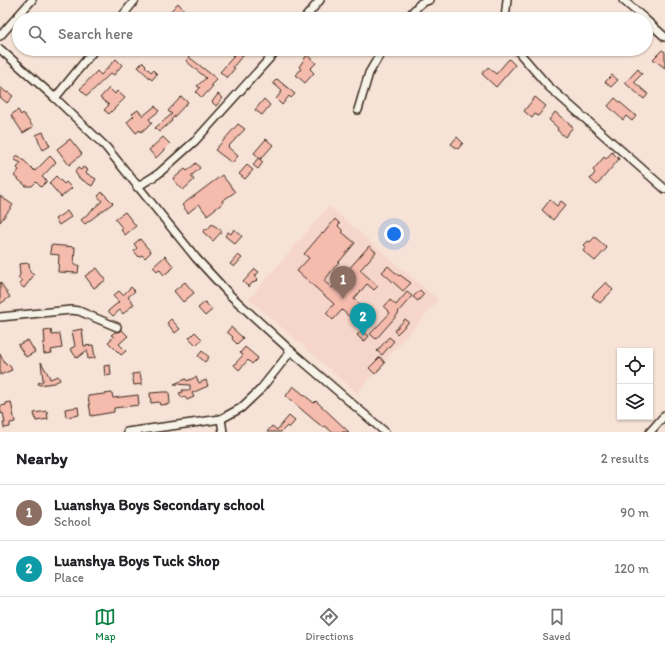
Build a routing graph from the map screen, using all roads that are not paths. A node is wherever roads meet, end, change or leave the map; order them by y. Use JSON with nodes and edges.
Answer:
{"nodes":[{"id":1,"x":32,"y":0,"type":"edge"},
{"id":2,"x":135,"y":0,"type":"edge"},
{"id":3,"x":320,"y":0,"type":"edge"},
{"id":4,"x":429,"y":0,"type":"edge"},
{"id":5,"x":507,"y":0,"type":"edge"},
{"id":6,"x":623,"y":0,"type":"edge"},
{"id":7,"x":21,"y":12,"type":"edge"},
{"id":8,"x":126,"y":12,"type":"edge"},
{"id":9,"x":310,"y":12,"type":"edge"},
{"id":10,"x":413,"y":12,"type":"edge"},
{"id":11,"x":506,"y":12,"type":"edge"},
{"id":12,"x":636,"y":12,"type":"edge"},
{"id":13,"x":12,"y":22,"type":"edge"},
{"id":14,"x":653,"y":27,"type":"edge"},
{"id":15,"x":0,"y":36,"type":"edge"},
{"id":16,"x":665,"y":37,"type":"edge"},
{"id":17,"x":0,"y":49,"type":"edge"},
{"id":18,"x":89,"y":56,"type":"edge"},
{"id":19,"x":272,"y":56,"type":"edge"},
{"id":20,"x":379,"y":56,"type":"edge"},
{"id":21,"x":522,"y":56,"type":"edge"},
{"id":22,"x":55,"y":98,"type":"junction"},
{"id":23,"x":358,"y":110,"type":"dead end"},
{"id":24,"x":137,"y":187,"type":"junction"},
{"id":25,"x":665,"y":189,"type":"edge"},
{"id":26,"x":0,"y":317,"type":"edge"},
{"id":27,"x":117,"y":327,"type":"dead end"},
{"id":28,"x":291,"y":351,"type":"junction"},
{"id":29,"x":665,"y":415,"type":"edge"},
{"id":30,"x":221,"y":419,"type":"junction"},
{"id":31,"x":127,"y":432,"type":"edge"},
{"id":32,"x":223,"y":432,"type":"edge"},
{"id":33,"x":385,"y":432,"type":"edge"},
{"id":34,"x":650,"y":432,"type":"edge"}],
"edges":[{"from":1,"to":7,"type":"street"},
{"from":2,"to":8,"type":"street"},
{"from":3,"to":9,"type":"street"},
{"from":4,"to":10,"type":"street"},
{"from":5,"to":11,"type":"street"},
{"from":6,"to":12,"type":"street"},
{"from":13,"to":15,"type":"street"},
{"from":14,"to":16,"type":"street"},
{"from":17,"to":22,"type":"street"},
{"from":18,"to":22,"type":"street"},
{"from":19,"to":24,"type":"street"},
{"from":20,"to":23,"type":"street"},
{"from":21,"to":25,"type":"street"},
{"from":22,"to":24,"type":"street"},
{"from":24,"to":28,"type":"street"},
{"from":26,"to":27,"type":"street"},
{"from":28,"to":30,"type":"street"},
{"from":28,"to":33,"type":"street"},
{"from":29,"to":34,"type":"street"},
{"from":30,"to":31,"type":"street"},
{"from":30,"to":32,"type":"street"}]}
